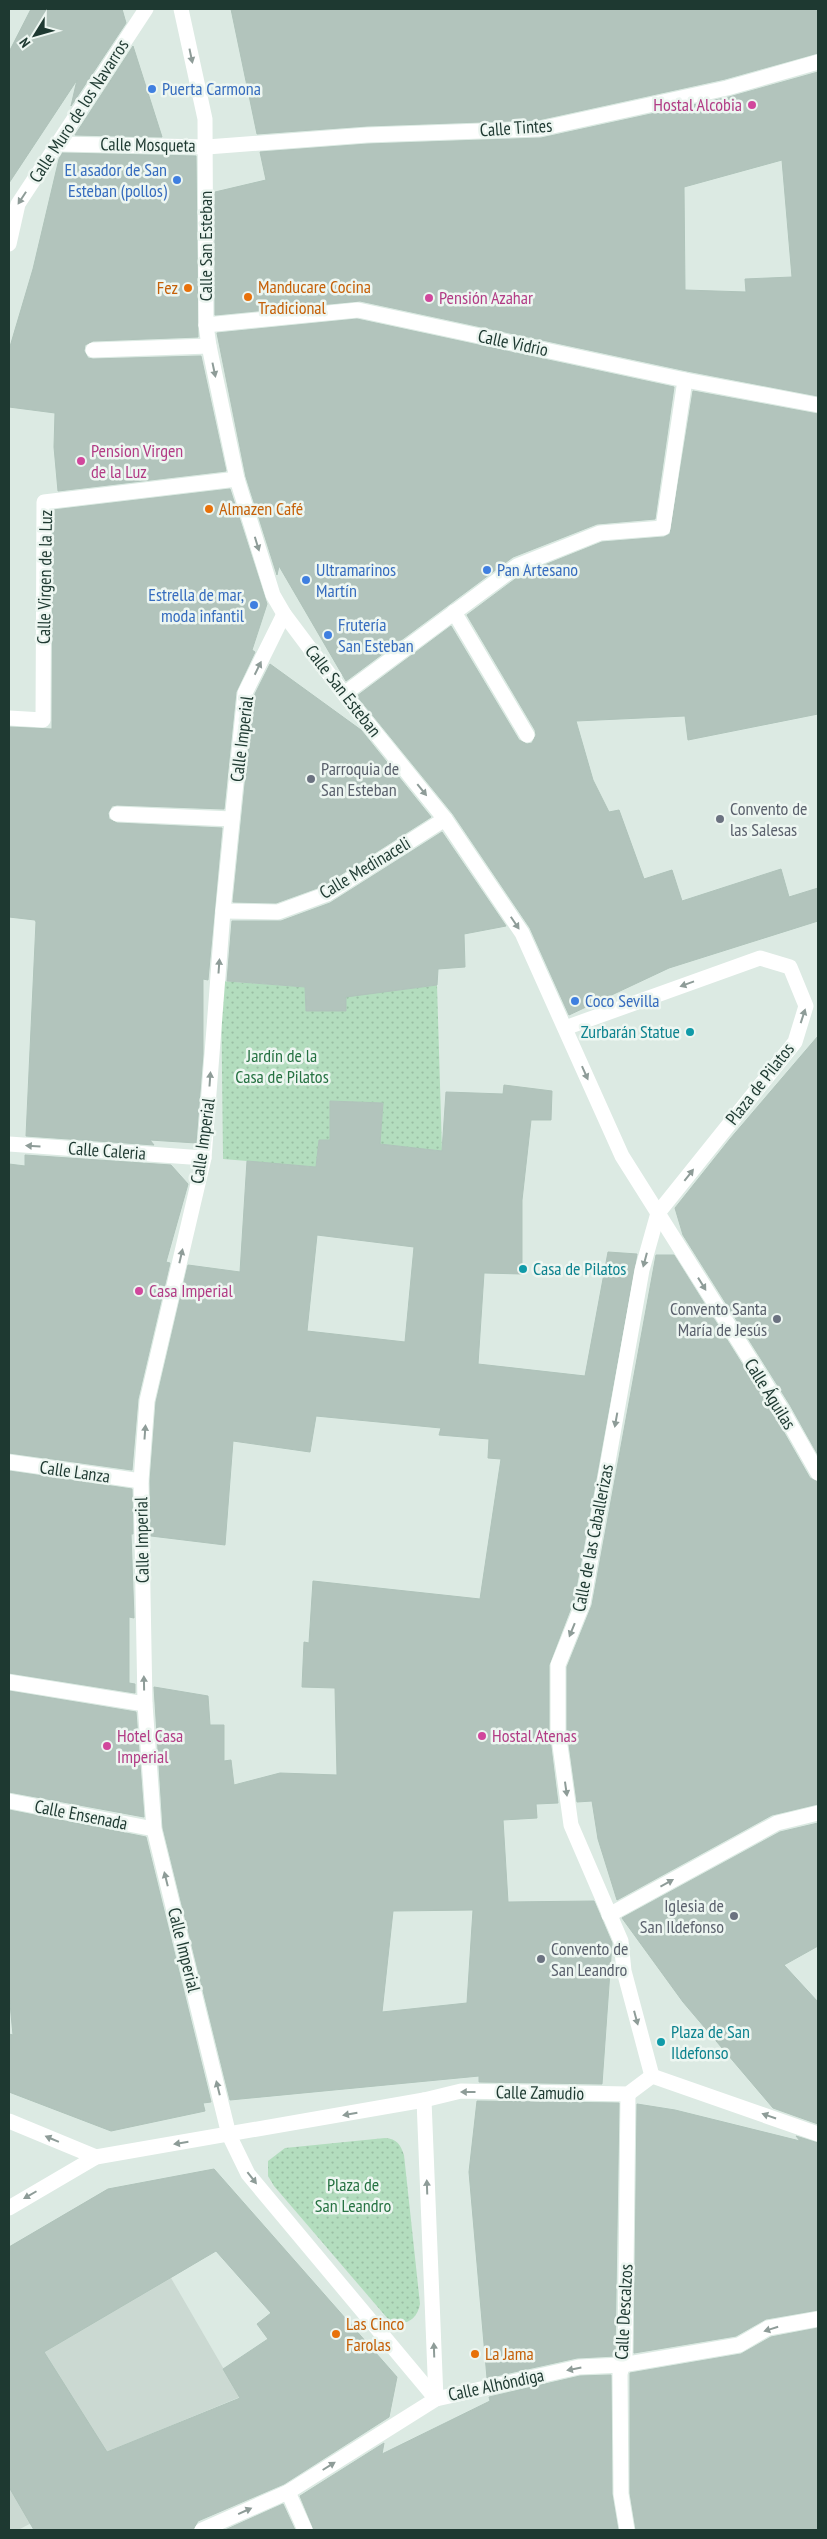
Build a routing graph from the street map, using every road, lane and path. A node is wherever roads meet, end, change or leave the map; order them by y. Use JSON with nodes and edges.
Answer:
{"nodes":[{"id":1,"x":146,"y":9,"type":"edge"},
{"id":2,"x":181,"y":9,"type":"edge"},
{"id":3,"x":818,"y":62,"type":"edge"},
{"id":4,"x":60,"y":144,"type":"junction"},
{"id":5,"x":207,"y":147,"type":"junction"},
{"id":6,"x":9,"y":244,"type":"edge"},
{"id":7,"x":206,"y":325,"type":"junction"},
{"id":8,"x":208,"y":346,"type":"junction"},
{"id":9,"x":92,"y":350,"type":"dead end"},
{"id":10,"x":685,"y":380,"type":"junction"},
{"id":11,"x":818,"y":405,"type":"edge"},
{"id":12,"x":237,"y":479,"type":"junction"},
{"id":13,"x":454,"y":612,"type":"junction"},
{"id":14,"x":284,"y":614,"type":"junction"},
{"id":15,"x":344,"y":694,"type":"junction"},
{"id":16,"x":9,"y":718,"type":"edge"},
{"id":17,"x":527,"y":735,"type":"dead end"},
{"id":18,"x":117,"y":814,"type":"dead end"},
{"id":19,"x":445,"y":819,"type":"junction"},
{"id":20,"x":232,"y":820,"type":"junction"},
{"id":21,"x":223,"y":911,"type":"junction"},
{"id":22,"x":565,"y":1028,"type":"junction"},
{"id":23,"x":9,"y":1144,"type":"edge"},
{"id":24,"x":204,"y":1158,"type":"junction"},
{"id":25,"x":658,"y":1213,"type":"junction"},
{"id":26,"x":9,"y":1462,"type":"edge"},
{"id":27,"x":818,"y":1473,"type":"edge"},
{"id":28,"x":141,"y":1481,"type":"junction"},
{"id":29,"x":9,"y":1682,"type":"edge"},
{"id":30,"x":145,"y":1704,"type":"junction"},
{"id":31,"x":9,"y":1801,"type":"edge"},
{"id":32,"x":818,"y":1813,"type":"edge"},
{"id":33,"x":154,"y":1829,"type":"junction"},
{"id":34,"x":609,"y":1915,"type":"junction"},
{"id":35,"x":652,"y":2076,"type":"junction"},
{"id":36,"x":628,"y":2094,"type":"junction"},
{"id":37,"x":424,"y":2100,"type":"junction"},
{"id":38,"x":9,"y":2121,"type":"edge"},
{"id":39,"x":817,"y":2132,"type":"edge"},
{"id":40,"x":230,"y":2135,"type":"junction"},
{"id":41,"x":96,"y":2157,"type":"junction"},
{"id":42,"x":9,"y":2208,"type":"edge"},
{"id":43,"x":818,"y":2319,"type":"edge"},
{"id":44,"x":622,"y":2365,"type":"junction"},
{"id":45,"x":436,"y":2398,"type":"junction"},
{"id":46,"x":288,"y":2492,"type":"junction"},
{"id":47,"x":202,"y":2530,"type":"edge"},
{"id":48,"x":304,"y":2530,"type":"edge"},
{"id":49,"x":627,"y":2530,"type":"edge"}],
"edges":[{"from":1,"to":4,"type":"street","name":"Calle Muro de los Navarros"},
{"from":2,"to":5,"type":"street","name":"Calle San Esteban","one_way":true},
{"from":3,"to":5,"type":"street","name":"Calle Tintes"},
{"from":4,"to":5,"type":"street","name":"Calle Mosqueta"},
{"from":4,"to":6,"type":"street","name":"Calle Muro de los Navarros","one_way":true},
{"from":5,"to":7,"type":"street","name":"Calle San Esteban"},
{"from":7,"to":8,"type":"street","name":"Calle San Esteban"},
{"from":7,"to":10,"type":"street","name":"Calle Vidrio"},
{"from":8,"to":9,"type":"street"},
{"from":8,"to":12,"type":"street","name":"Calle San Esteban","one_way":true},
{"from":10,"to":11,"type":"street","name":"Calle Vidrio"},
{"from":10,"to":13,"type":"street"},
{"from":12,"to":14,"type":"street","name":"Calle San Esteban","one_way":true},
{"from":12,"to":16,"type":"street","name":"Calle Virgen de la Luz"},
{"from":13,"to":15,"type":"street"},
{"from":13,"to":17,"type":"street"},
{"from":14,"to":15,"type":"street","name":"Calle San Esteban"},
{"from":20,"to":14,"type":"street","name":"Calle Imperial","one_way":true},
{"from":15,"to":19,"type":"street","name":"Calle San Esteban","one_way":true},
{"from":18,"to":20,"type":"street"},
{"from":19,"to":21,"type":"street","name":"Calle Medinaceli"},
{"from":19,"to":22,"type":"street","name":"Calle San Esteban","one_way":true},
{"from":20,"to":21,"type":"street","name":"Calle Imperial"},
{"from":24,"to":21,"type":"street","name":"Calle Imperial","one_way":true},
{"from":22,"to":25,"type":"street","one_way":true},
{"from":25,"to":22,"type":"street","name":"Plaza de Pilatos","one_way":true},
{"from":24,"to":23,"type":"street","name":"Calle Caleria","one_way":true},
{"from":28,"to":24,"type":"street","name":"Calle Imperial","one_way":true},
{"from":25,"to":27,"type":"street","name":"Calle Águilas","one_way":true},
{"from":25,"to":34,"type":"street","name":"Calle de las Caballerizas","one_way":true},
{"from":26,"to":28,"type":"street","name":"Calle Lanza"},
{"from":30,"to":28,"type":"street","name":"Calle Imperial","one_way":true},
{"from":29,"to":30,"type":"street"},
{"from":30,"to":33,"type":"street","name":"Calle Imperial"},
{"from":31,"to":33,"type":"street","name":"Calle Ensenada"},
{"from":34,"to":32,"type":"street","one_way":true},
{"from":40,"to":33,"type":"street","name":"Calle Imperial","one_way":true},
{"from":34,"to":35,"type":"street","one_way":true},
{"from":35,"to":36,"type":"street"},
{"from":39,"to":35,"type":"street","one_way":true},
{"from":36,"to":37,"type":"street","name":"Calle Zamudio","one_way":true},
{"from":36,"to":44,"type":"street","name":"Calle Descalzos"},
{"from":37,"to":40,"type":"street","one_way":true},
{"from":45,"to":37,"type":"street","one_way":true},
{"from":41,"to":38,"type":"street","one_way":true},
{"from":40,"to":41,"type":"street","one_way":true},
{"from":40,"to":45,"type":"street","one_way":true},
{"from":41,"to":42,"type":"street","one_way":true},
{"from":43,"to":44,"type":"street","name":"Calle Alhóndiga","one_way":true},
{"from":44,"to":45,"type":"street","name":"Calle Alhóndiga","one_way":true},
{"from":44,"to":49,"type":"street","name":"Calle Descalzos"},
{"from":46,"to":45,"type":"street","name":"Calle Alhóndiga","one_way":true},
{"from":47,"to":46,"type":"street","name":"Calle Alhóndiga","one_way":true},
{"from":46,"to":48,"type":"street"}]}
